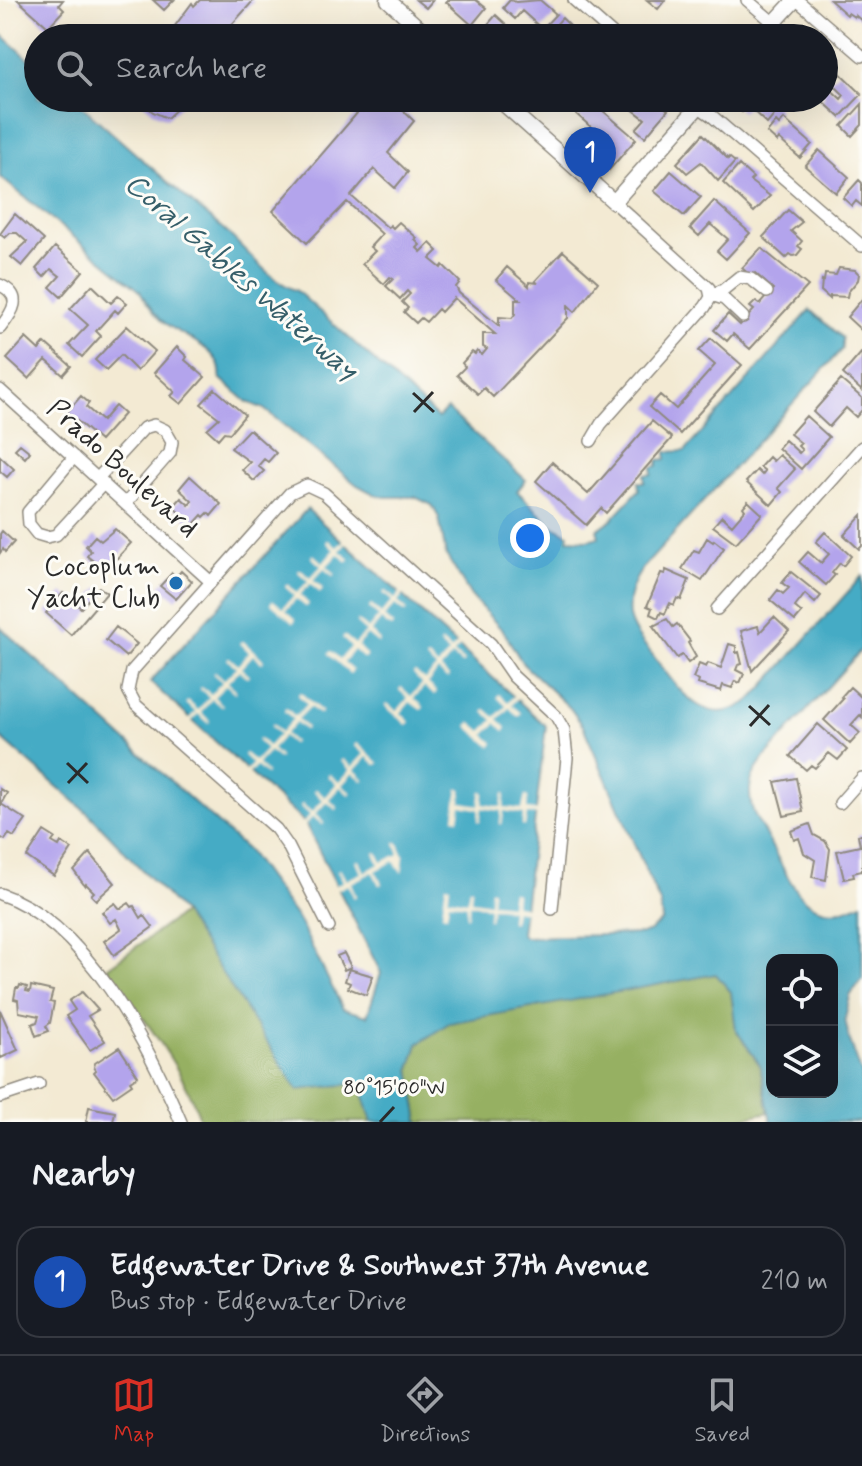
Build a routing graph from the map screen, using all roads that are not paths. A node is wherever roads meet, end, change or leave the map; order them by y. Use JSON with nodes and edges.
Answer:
{"nodes":[{"id":1,"x":388,"y":0,"type":"edge"},
{"id":2,"x":574,"y":0,"type":"edge"},
{"id":3,"x":747,"y":0,"type":"edge"},
{"id":4,"x":796,"y":0,"type":"edge"},
{"id":5,"x":774,"y":23,"type":"joint"},
{"id":6,"x":415,"y":24,"type":"edge"},
{"id":7,"x":601,"y":24,"type":"edge"},
{"id":8,"x":824,"y":24,"type":"edge"},
{"id":9,"x":838,"y":36,"type":"edge"},
{"id":10,"x":862,"y":56,"type":"edge"},
{"id":11,"x":513,"y":112,"type":"edge"},
{"id":12,"x":688,"y":112,"type":"edge"},
{"id":13,"x":708,"y":112,"type":"edge"},
{"id":14,"x":614,"y":202,"type":"junction"},
{"id":15,"x":862,"y":246,"type":"edge"},
{"id":16,"x":0,"y":285,"type":"edge"},
{"id":17,"x":767,"y":292,"type":"dead end"},
{"id":18,"x":711,"y":295,"type":"junction"},
{"id":19,"x":743,"y":317,"type":"dead end"},
{"id":20,"x":0,"y":328,"type":"edge"},
{"id":21,"x":0,"y":390,"type":"edge"},
{"id":22,"x":591,"y":441,"type":"dead end"},
{"id":23,"x":862,"y":447,"type":"edge"},
{"id":24,"x":74,"y":457,"type":"junction"},
{"id":25,"x":101,"y":481,"type":"junction"},
{"id":26,"x":126,"y":503,"type":"junction"},
{"id":27,"x":211,"y":582,"type":"junction"},
{"id":28,"x":717,"y":609,"type":"dead end"},
{"id":29,"x":862,"y":778,"type":"edge"},
{"id":30,"x":840,"y":803,"type":"dead end"},
{"id":31,"x":0,"y":894,"type":"edge"},
{"id":32,"x":552,"y":909,"type":"dead end"},
{"id":33,"x":329,"y":927,"type":"dead end"},
{"id":34,"x":39,"y":1084,"type":"dead end"},
{"id":35,"x":0,"y":1097,"type":"edge"},
{"id":36,"x":181,"y":1122,"type":"edge"}],
"edges":[{"from":1,"to":6,"type":"street"},
{"from":2,"to":7,"type":"street"},
{"from":3,"to":5,"type":"street"},
{"from":4,"to":5,"type":"street"},
{"from":4,"to":8,"type":"street"},
{"from":9,"to":10,"type":"street"},
{"from":11,"to":14,"type":"street"},
{"from":12,"to":14,"type":"street"},
{"from":13,"to":15,"type":"street"},
{"from":14,"to":18,"type":"street"},
{"from":16,"to":20,"type":"street"},
{"from":17,"to":18,"type":"street"},
{"from":18,"to":19,"type":"street"},
{"from":18,"to":22,"type":"street"},
{"from":21,"to":24,"type":"street","name":"Prado Boulevard"},
{"from":23,"to":28,"type":"street"},
{"from":24,"to":25,"type":"street","name":"Prado Boulevard"},
{"from":24,"to":25,"type":"street"},
{"from":25,"to":26,"type":"street","name":"Prado Boulevard"},
{"from":25,"to":26,"type":"street"},
{"from":26,"to":27,"type":"street","name":"Prado Boulevard"},
{"from":27,"to":32,"type":"street"},
{"from":27,"to":33,"type":"street"},
{"from":29,"to":30,"type":"street"},
{"from":31,"to":36,"type":"street"},
{"from":34,"to":35,"type":"street"}]}
